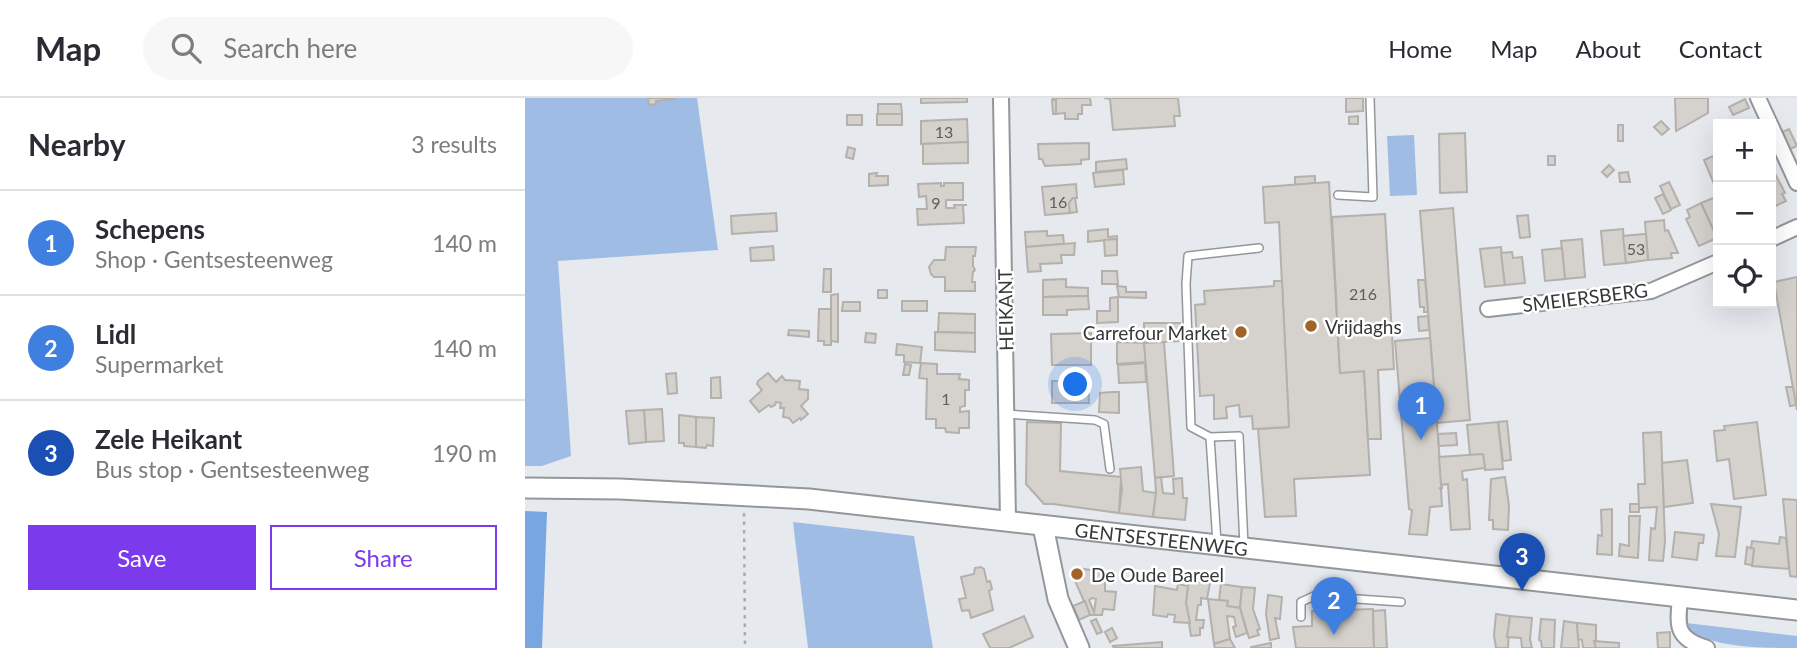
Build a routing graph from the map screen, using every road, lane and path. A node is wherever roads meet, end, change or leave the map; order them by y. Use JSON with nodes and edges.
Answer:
{"nodes":[{"id":1,"x":1001,"y":98,"type":"edge"},
{"id":2,"x":1370,"y":98,"type":"edge"},
{"id":3,"x":1758,"y":98,"type":"edge"},
{"id":4,"x":1767,"y":119,"type":"edge"},
{"id":5,"x":1776,"y":138,"type":"edge"},
{"id":6,"x":1797,"y":183,"type":"edge"},
{"id":7,"x":1338,"y":195,"type":"dead end"},
{"id":8,"x":1797,"y":227,"type":"edge"},
{"id":9,"x":1776,"y":237,"type":"edge"},
{"id":10,"x":1259,"y":248,"type":"dead end"},
{"id":11,"x":1713,"y":264,"type":"edge"},
{"id":12,"x":1488,"y":309,"type":"dead end"},
{"id":13,"x":1006,"y":414,"type":"junction"},
{"id":14,"x":1210,"y":437,"type":"junction"},
{"id":15,"x":1110,"y":469,"type":"dead end"},
{"id":16,"x":525,"y":488,"type":"edge"},
{"id":17,"x":743,"y":496,"type":"junction"},
{"id":18,"x":1008,"y":521,"type":"junction"},
{"id":19,"x":1043,"y":526,"type":"junction"},
{"id":20,"x":1217,"y":545,"type":"junction"},
{"id":21,"x":1244,"y":548,"type":"junction"},
{"id":22,"x":1680,"y":598,"type":"junction"},
{"id":23,"x":1401,"y":602,"type":"dead end"},
{"id":24,"x":1797,"y":610,"type":"edge"},
{"id":25,"x":1301,"y":617,"type":"dead end"},
{"id":26,"x":745,"y":648,"type":"edge"},
{"id":27,"x":1079,"y":648,"type":"edge"},
{"id":28,"x":1707,"y":648,"type":"edge"}],
"edges":[{"from":1,"to":13,"type":"street","name":"HEIKANT"},
{"from":2,"to":7,"type":"lane"},
{"from":3,"to":4,"type":"street"},
{"from":5,"to":6,"type":"street"},
{"from":8,"to":9,"type":"street"},
{"from":10,"to":14,"type":"lane"},
{"from":11,"to":12,"type":"street","name":"SMEIERSBERG"},
{"from":13,"to":15,"type":"lane"},
{"from":13,"to":18,"type":"street","name":"HEIKANT"},
{"from":14,"to":20,"type":"lane"},
{"from":14,"to":21,"type":"lane"},
{"from":16,"to":17,"type":"main road","name":"GENTSESTEENWEG"},
{"from":17,"to":18,"type":"main road","name":"GENTSESTEENWEG"},
{"from":17,"to":26,"type":"path"},
{"from":18,"to":19,"type":"main road","name":"GENTSESTEENWEG"},
{"from":19,"to":20,"type":"main road","name":"GENTSESTEENWEG"},
{"from":19,"to":27,"type":"main road"},
{"from":20,"to":21,"type":"main road","name":"GENTSESTEENWEG"},
{"from":21,"to":22,"type":"main road","name":"GENTSESTEENWEG"},
{"from":22,"to":24,"type":"main road","name":"GENTSESTEENWEG"},
{"from":22,"to":28,"type":"street"},
{"from":23,"to":25,"type":"lane"}]}
